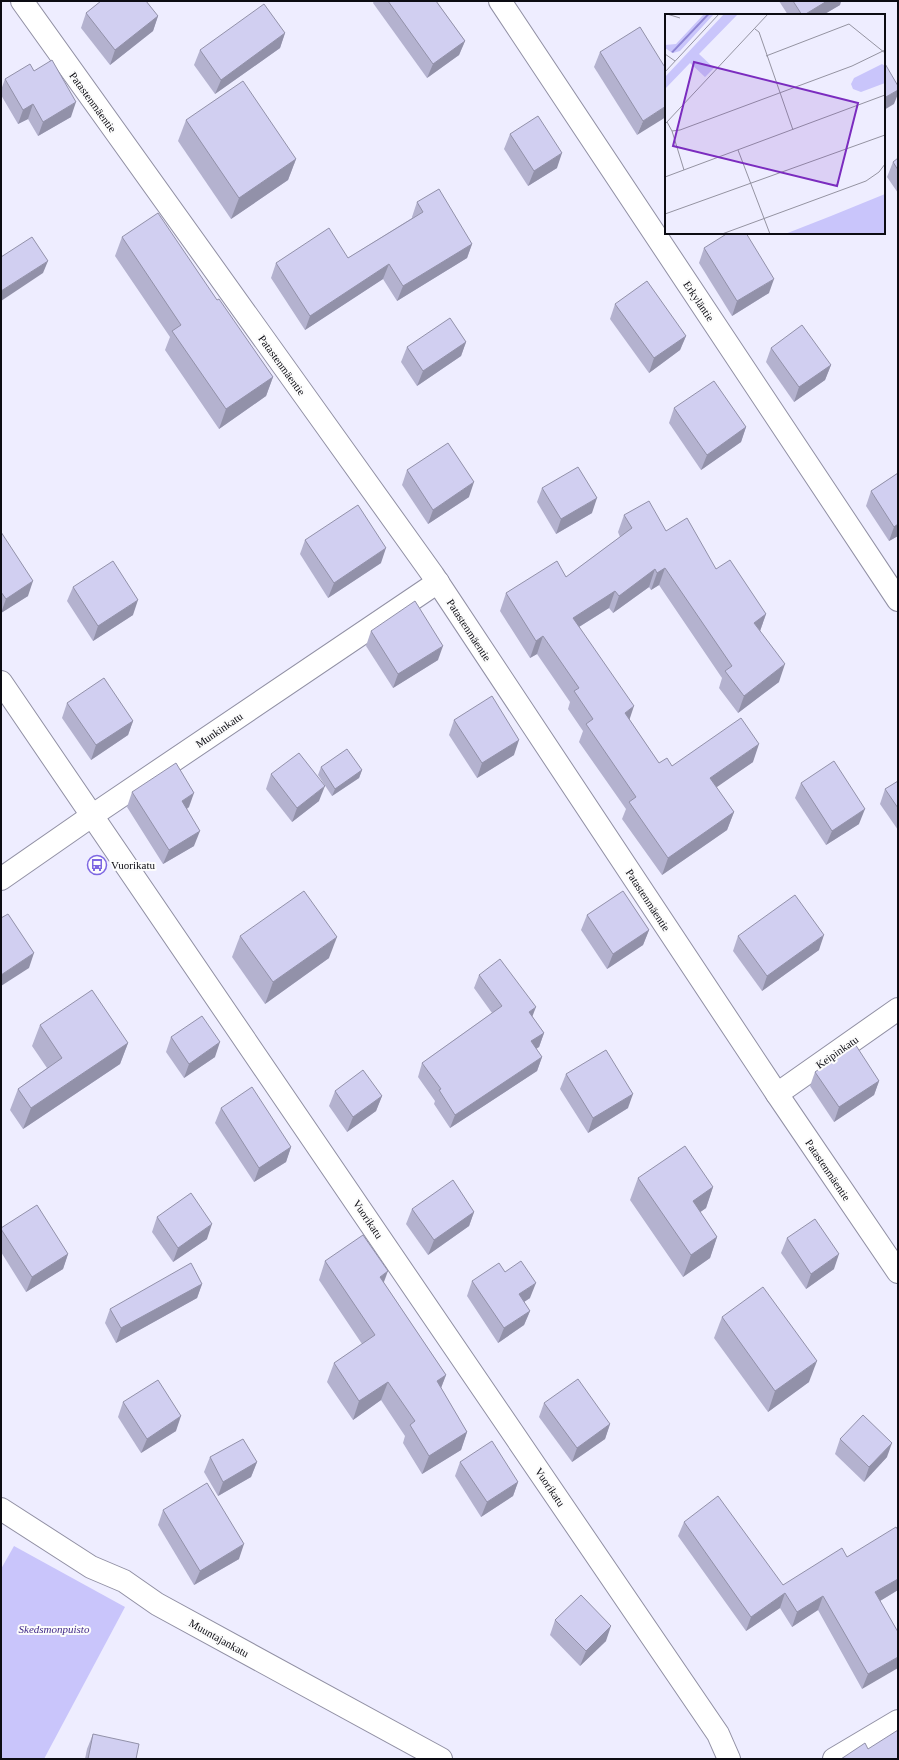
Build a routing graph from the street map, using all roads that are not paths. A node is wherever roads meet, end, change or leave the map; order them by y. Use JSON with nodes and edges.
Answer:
{"nodes":[{"id":1,"x":22,"y":1,"type":"edge"},
{"id":2,"x":500,"y":1,"type":"edge"},
{"id":3,"x":438,"y":582,"type":"junction"},
{"id":4,"x":898,"y":600,"type":"edge"},
{"id":5,"x":1,"y":682,"type":"edge"},
{"id":6,"x":93,"y":815,"type":"junction"},
{"id":7,"x":1,"y":879,"type":"edge"},
{"id":8,"x":898,"y":1009,"type":"edge"},
{"id":9,"x":776,"y":1094,"type":"junction"},
{"id":10,"x":898,"y":1272,"type":"edge"},
{"id":11,"x":1,"y":1509,"type":"edge"},
{"id":12,"x":898,"y":1721,"type":"edge"},
{"id":13,"x":442,"y":1759,"type":"edge"},
{"id":14,"x":730,"y":1759,"type":"edge"},
{"id":15,"x":834,"y":1759,"type":"edge"}],
"edges":[{"from":1,"to":3,"type":"street","name":"Patastenmäentie"},
{"from":2,"to":4,"type":"street","name":"Erkyläntie"},
{"from":3,"to":6,"type":"street","name":"Munkinkatu"},
{"from":3,"to":9,"type":"street","name":"Patastenmäentie"},
{"from":5,"to":6,"type":"street","name":"Vuorikatu"},
{"from":6,"to":7,"type":"street","name":"Munkinkatu"},
{"from":6,"to":14,"type":"street","name":"Vuorikatu"},
{"from":8,"to":9,"type":"street","name":"Keipinkatu"},
{"from":9,"to":10,"type":"street","name":"Patastenmäentie"},
{"from":11,"to":13,"type":"street","name":"Muuntajankatu"},
{"from":12,"to":15,"type":"street"}]}
